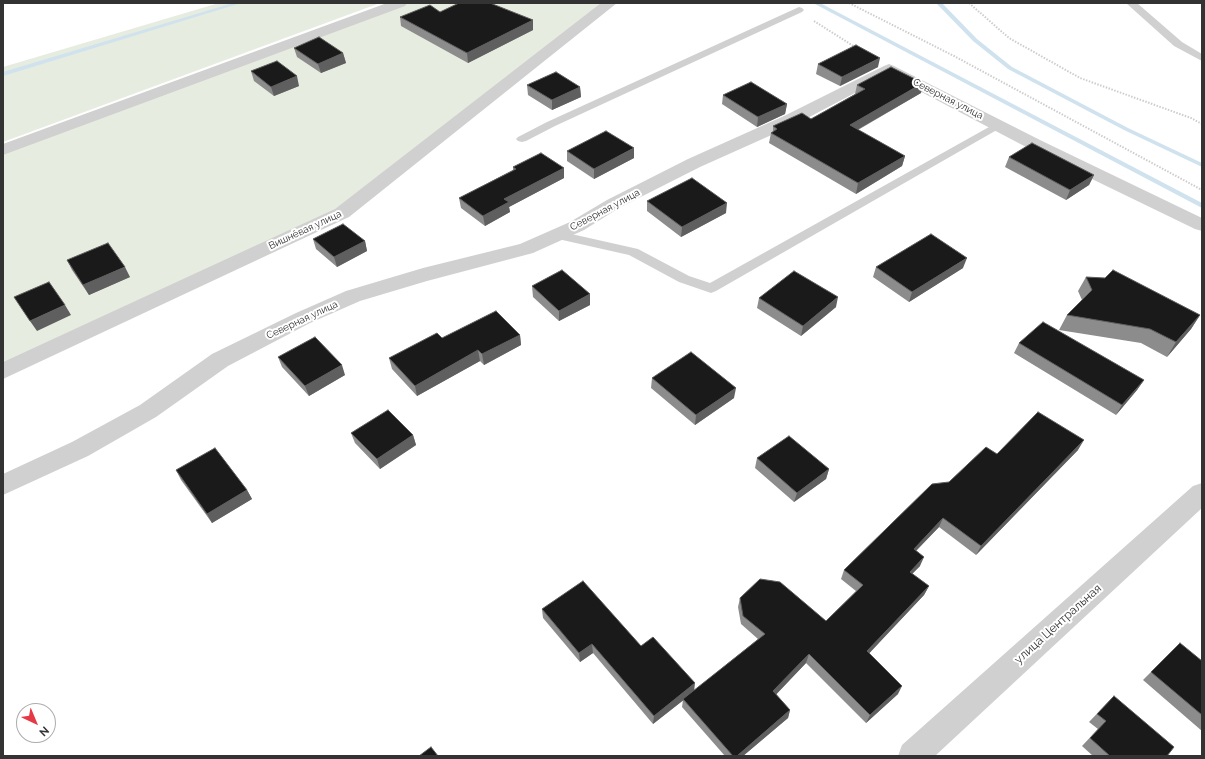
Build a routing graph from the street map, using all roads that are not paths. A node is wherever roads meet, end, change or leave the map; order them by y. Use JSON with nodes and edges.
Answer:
{"nodes":[{"id":1,"x":400,"y":3,"type":"edge"},
{"id":2,"x":610,"y":3,"type":"edge"},
{"id":3,"x":1131,"y":3,"type":"edge"},
{"id":4,"x":798,"y":10,"type":"dead end"},
{"id":5,"x":1202,"y":58,"type":"edge"},
{"id":6,"x":998,"y":125,"type":"junction"},
{"id":7,"x":522,"y":139,"type":"dead end"},
{"id":8,"x":3,"y":150,"type":"edge"},
{"id":9,"x":1202,"y":225,"type":"edge"},
{"id":10,"x":558,"y":235,"type":"junction"},
{"id":11,"x":3,"y":371,"type":"edge"},
{"id":12,"x":3,"y":485,"type":"edge"},
{"id":13,"x":1202,"y":493,"type":"edge"},
{"id":14,"x":913,"y":756,"type":"edge"}],
"edges":[{"from":1,"to":8,"type":"street"},
{"from":2,"to":11,"type":"street","name":"Вишнёвая улица"},
{"from":3,"to":5,"type":"lane"},
{"from":4,"to":7,"type":"lane"},
{"from":6,"to":9,"type":"street","name":"Северная улица"},
{"from":6,"to":10,"type":"street","name":"Северная улица"},
{"from":6,"to":10,"type":"lane"},
{"from":10,"to":12,"type":"street","name":"Северная улица"},
{"from":13,"to":14,"type":"street","name":"улица Центральная"}]}
